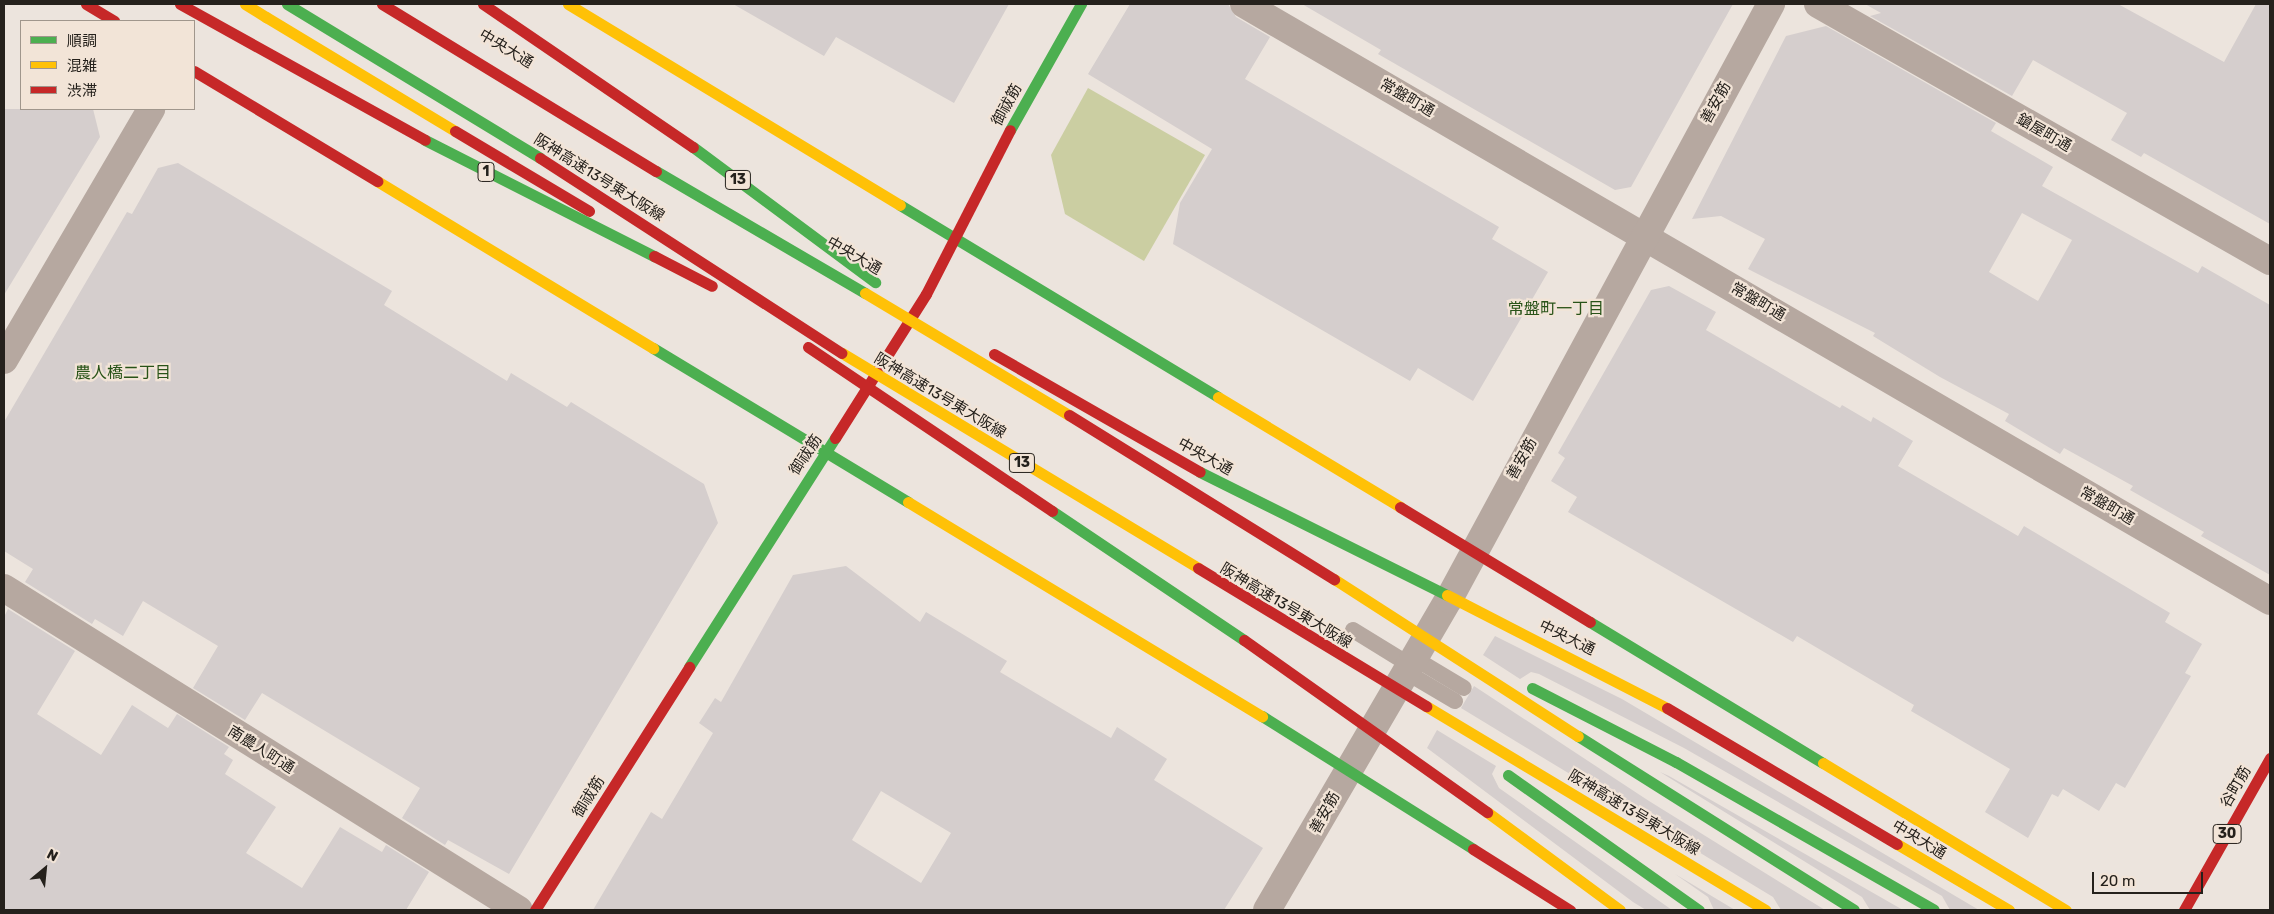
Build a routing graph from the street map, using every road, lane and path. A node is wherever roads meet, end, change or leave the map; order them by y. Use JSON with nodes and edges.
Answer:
{"nodes":[{"id":1,"x":86,"y":4,"type":"edge"},
{"id":2,"x":180,"y":4,"type":"edge"},
{"id":3,"x":245,"y":4,"type":"edge"},
{"id":4,"x":287,"y":4,"type":"edge"},
{"id":5,"x":382,"y":4,"type":"edge"},
{"id":6,"x":401,"y":4,"type":"edge"},
{"id":7,"x":483,"y":4,"type":"edge"},
{"id":8,"x":568,"y":4,"type":"edge"},
{"id":9,"x":1081,"y":4,"type":"edge"},
{"id":10,"x":1244,"y":4,"type":"edge"},
{"id":11,"x":1771,"y":4,"type":"edge"},
{"id":12,"x":1818,"y":4,"type":"edge"},
{"id":13,"x":112,"y":20,"type":"edge"},
{"id":14,"x":195,"y":72,"type":"edge"},
{"id":15,"x":150,"y":110,"type":"edge"},
{"id":16,"x":1644,"y":235,"type":"junction"},
{"id":17,"x":954,"y":237,"type":"junction"},
{"id":18,"x":2270,"y":262,"type":"edge"},
{"id":19,"x":799,"y":327,"type":"junction"},
{"id":20,"x":4,"y":360,"type":"edge"},
{"id":21,"x":987,"y":364,"type":"junction"},
{"id":22,"x":827,"y":451,"type":"junction"},
{"id":23,"x":1475,"y":550,"type":"junction"},
{"id":24,"x":4,"y":588,"type":"edge"},
{"id":25,"x":2270,"y":601,"type":"edge"},
{"id":26,"x":1404,"y":622,"type":"junction"},
{"id":27,"x":1353,"y":630,"type":"dead end"},
{"id":28,"x":1410,"y":665,"type":"junction"},
{"id":29,"x":1370,"y":675,"type":"junction"},
{"id":30,"x":1460,"y":694,"type":"dead end"},
{"id":31,"x":1480,"y":755,"type":"dead end"},
{"id":32,"x":2270,"y":758,"type":"edge"},
{"id":33,"x":1496,"y":766,"type":"dead end"},
{"id":34,"x":1349,"y":770,"type":"junction"},
{"id":35,"x":519,"y":910,"type":"edge"},
{"id":36,"x":535,"y":910,"type":"edge"},
{"id":37,"x":1267,"y":910,"type":"edge"},
{"id":38,"x":1570,"y":910,"type":"edge"},
{"id":39,"x":1620,"y":910,"type":"edge"},
{"id":40,"x":1699,"y":910,"type":"edge"},
{"id":41,"x":1765,"y":910,"type":"edge"},
{"id":42,"x":1854,"y":910,"type":"edge"},
{"id":43,"x":1934,"y":910,"type":"edge"},
{"id":44,"x":2009,"y":910,"type":"edge"},
{"id":45,"x":2066,"y":910,"type":"edge"},
{"id":46,"x":2184,"y":910,"type":"edge"}],
"edges":[{"from":1,"to":13,"type":"main road"},
{"from":2,"to":19,"type":"main road","number":"1","bridge":true},
{"from":3,"to":39,"type":"main road","bridge":true},
{"from":4,"to":19,"type":"main road","name":"阪神高速13号東大阪線","number":"13","bridge":true},
{"from":5,"to":21,"type":"main road","number":"13","bridge":true},
{"from":6,"to":44,"type":"main road","name":"中央大通","bridge":true},
{"from":7,"to":21,"type":"main road","number":"13","bridge":true},
{"from":8,"to":17,"type":"main road","name":"中央大通"},
{"from":9,"to":17,"type":"main road","name":"御祓筋"},
{"from":10,"to":16,"type":"street","name":"常盤町通"},
{"from":11,"to":16,"type":"street","name":"善安筋"},
{"from":12,"to":18,"type":"street","name":"鎗屋町通"},
{"from":14,"to":22,"type":"main road"},
{"from":15,"to":20,"type":"street"},
{"from":16,"to":23,"type":"street","name":"善安筋"},
{"from":16,"to":25,"type":"street","name":"常盤町通"},
{"from":17,"to":22,"type":"main road","name":"御祓筋"},
{"from":17,"to":23,"type":"main road","name":"中央大通"},
{"from":19,"to":29,"type":"main road","name":"阪神高速13号東大阪線","number":"13","bridge":true},
{"from":21,"to":26,"type":"main road","number":"13","bridge":true},
{"from":22,"to":34,"type":"main road"},
{"from":22,"to":36,"type":"main road","name":"御祓筋"},
{"from":23,"to":28,"type":"street","name":"善安筋"},
{"from":23,"to":45,"type":"main road","name":"中央大通"},
{"from":24,"to":35,"type":"street","name":"南農人町通"},
{"from":26,"to":42,"type":"main road","number":"13","bridge":true},
{"from":26,"to":43,"type":"main road","bridge":true},
{"from":27,"to":28,"type":"lane"},
{"from":28,"to":30,"type":"lane"},
{"from":28,"to":34,"type":"street","name":"善安筋"},
{"from":29,"to":31,"type":"main road","bridge":true},
{"from":29,"to":41,"type":"main road","name":"阪神高速13号東大阪線","number":"13","bridge":true},
{"from":32,"to":46,"type":"main road","name":"谷町筋","number":"30"},
{"from":33,"to":40,"type":"main road","bridge":true},
{"from":34,"to":37,"type":"street","name":"善安筋"},
{"from":34,"to":38,"type":"main road"}]}
